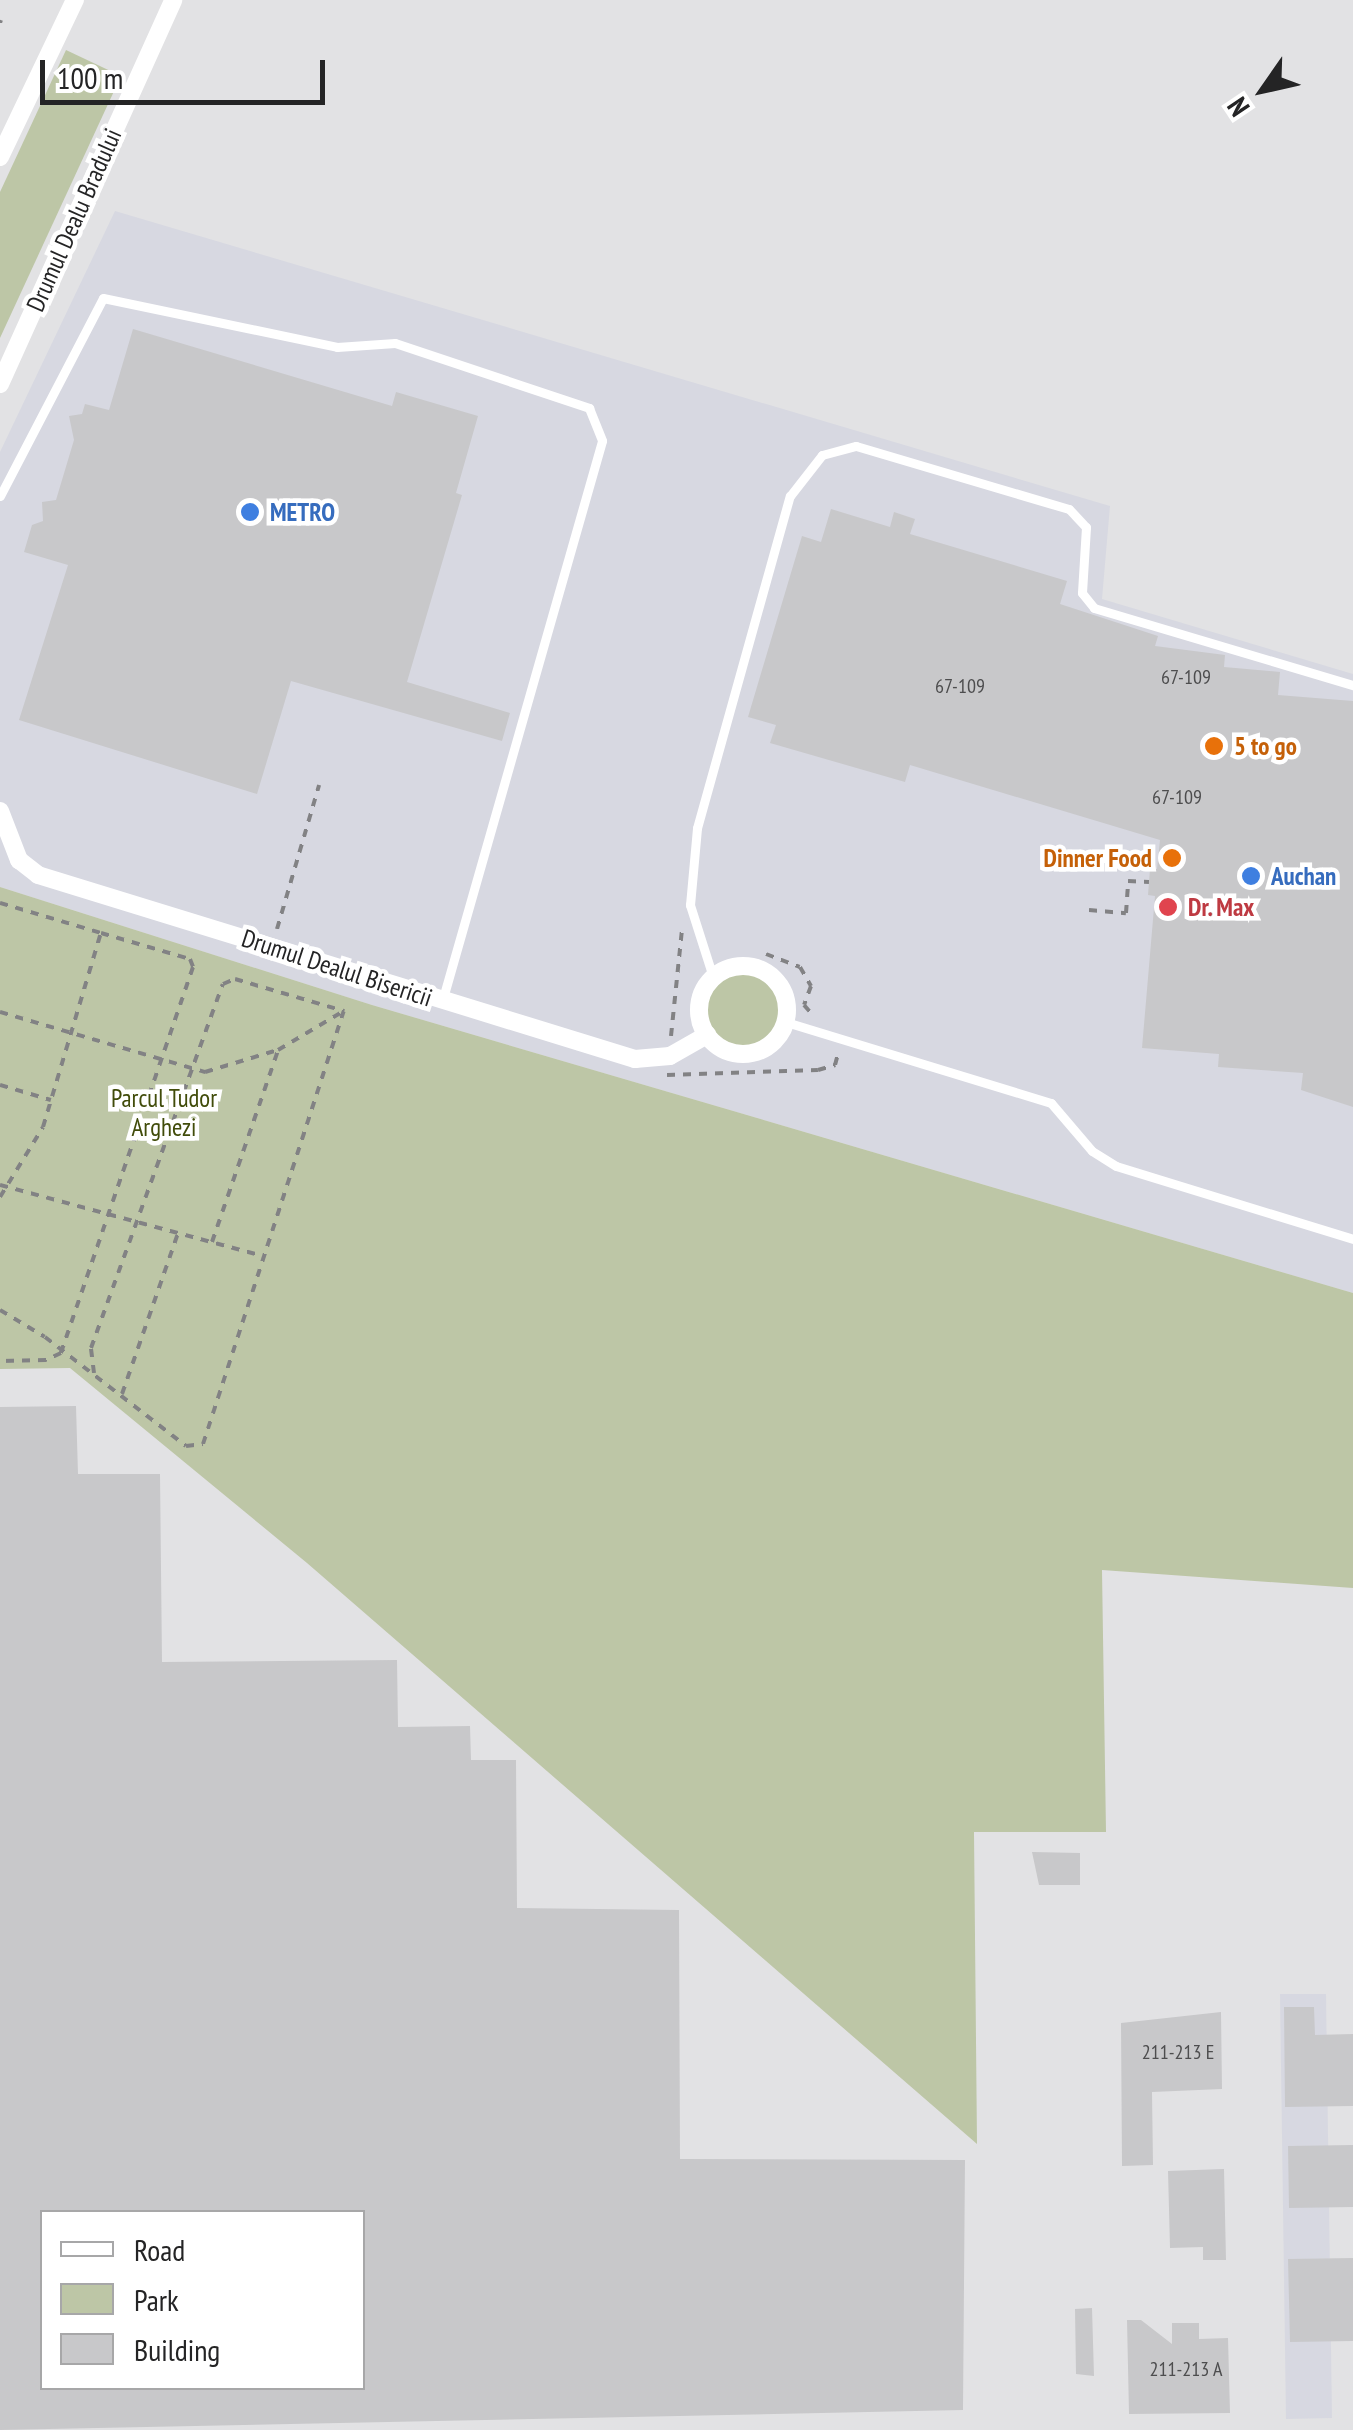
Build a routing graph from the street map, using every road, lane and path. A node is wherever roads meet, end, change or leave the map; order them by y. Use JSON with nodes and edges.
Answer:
{"nodes":[{"id":1,"x":75,"y":0,"type":"edge"},
{"id":2,"x":173,"y":0,"type":"edge"},
{"id":3,"x":0,"y":157,"type":"edge"},
{"id":4,"x":0,"y":384,"type":"edge"},
{"id":5,"x":0,"y":496,"type":"edge"},
{"id":6,"x":1353,"y":685,"type":"edge"},
{"id":7,"x":319,"y":785,"type":"dead end"},
{"id":8,"x":0,"y":810,"type":"edge"},
{"id":9,"x":1149,"y":882,"type":"dead end"},
{"id":10,"x":0,"y":903,"type":"edge"},
{"id":11,"x":1090,"y":910,"type":"dead end"},
{"id":12,"x":278,"y":926,"type":"dead end"},
{"id":13,"x":693,"y":927,"type":"junction"},
{"id":14,"x":101,"y":933,"type":"junction"},
{"id":15,"x":766,"y":954,"type":"dead end"},
{"id":16,"x":713,"y":978,"type":"junction"},
{"id":17,"x":442,"y":1001,"type":"junction"},
{"id":18,"x":344,"y":1011,"type":"junction"},
{"id":19,"x":0,"y":1012,"type":"edge"},
{"id":20,"x":815,"y":1019,"type":"dead end"},
{"id":21,"x":786,"y":1022,"type":"junction"},
{"id":22,"x":70,"y":1034,"type":"junction"},
{"id":23,"x":708,"y":1035,"type":"junction"},
{"id":24,"x":842,"y":1040,"type":"junction"},
{"id":25,"x":278,"y":1050,"type":"junction"},
{"id":26,"x":670,"y":1056,"type":"junction"},
{"id":27,"x":162,"y":1062,"type":"junction"},
{"id":28,"x":192,"y":1070,"type":"junction"},
{"id":29,"x":0,"y":1085,"type":"edge"},
{"id":30,"x":51,"y":1100,"type":"junction"},
{"id":31,"x":0,"y":1185,"type":"edge"},
{"id":32,"x":9,"y":1188,"type":"junction"},
{"id":33,"x":0,"y":1197,"type":"edge"},
{"id":34,"x":110,"y":1214,"type":"junction"},
{"id":35,"x":138,"y":1222,"type":"junction"},
{"id":36,"x":178,"y":1233,"type":"junction"},
{"id":37,"x":1353,"y":1239,"type":"edge"},
{"id":38,"x":212,"y":1242,"type":"junction"},
{"id":39,"x":264,"y":1256,"type":"junction"},
{"id":40,"x":0,"y":1310,"type":"edge"},
{"id":41,"x":62,"y":1350,"type":"junction"},
{"id":42,"x":0,"y":1361,"type":"edge"},
{"id":43,"x":94,"y":1374,"type":"junction"},
{"id":44,"x":121,"y":1396,"type":"junction"}],
"edges":[{"from":1,"to":3,"type":"street"},
{"from":2,"to":4,"type":"street","name":"Drumul Dealu Bradului"},
{"from":5,"to":17,"type":"lane"},
{"from":6,"to":13,"type":"lane"},
{"from":7,"to":12,"type":"path"},
{"from":8,"to":17,"type":"street","name":"Drumul Dealul Bisericii"},
{"from":9,"to":11,"type":"path"},
{"from":10,"to":14,"type":"path"},
{"from":13,"to":16,"type":"lane"},
{"from":13,"to":26,"type":"path"},
{"from":14,"to":22,"type":"path"},
{"from":14,"to":27,"type":"path"},
{"from":15,"to":20,"type":"path"},
{"from":16,"to":21,"type":"street"},
{"from":16,"to":23,"type":"street"},
{"from":17,"to":26,"type":"street","name":"Drumul Dealul Bisericii"},
{"from":18,"to":25,"type":"path"},
{"from":18,"to":28,"type":"path"},
{"from":18,"to":39,"type":"path"},
{"from":19,"to":22,"type":"path"},
{"from":21,"to":23,"type":"street"},
{"from":21,"to":24,"type":"lane"},
{"from":22,"to":27,"type":"path"},
{"from":22,"to":30,"type":"path"},
{"from":23,"to":26,"type":"street"},
{"from":24,"to":26,"type":"path"},
{"from":24,"to":37,"type":"lane"},
{"from":25,"to":28,"type":"path"},
{"from":25,"to":38,"type":"path"},
{"from":27,"to":28,"type":"path"},
{"from":27,"to":34,"type":"path"},
{"from":28,"to":35,"type":"path"},
{"from":29,"to":30,"type":"path"},
{"from":30,"to":32,"type":"path"},
{"from":31,"to":32,"type":"path"},
{"from":32,"to":33,"type":"path"},
{"from":32,"to":34,"type":"path"},
{"from":34,"to":35,"type":"path"},
{"from":34,"to":41,"type":"path"},
{"from":35,"to":36,"type":"path"},
{"from":35,"to":43,"type":"path"},
{"from":36,"to":38,"type":"path"},
{"from":36,"to":44,"type":"path"},
{"from":38,"to":39,"type":"path"},
{"from":39,"to":44,"type":"path"},
{"from":40,"to":41,"type":"path"},
{"from":41,"to":42,"type":"path"},
{"from":41,"to":43,"type":"path"},
{"from":43,"to":44,"type":"path"}]}
